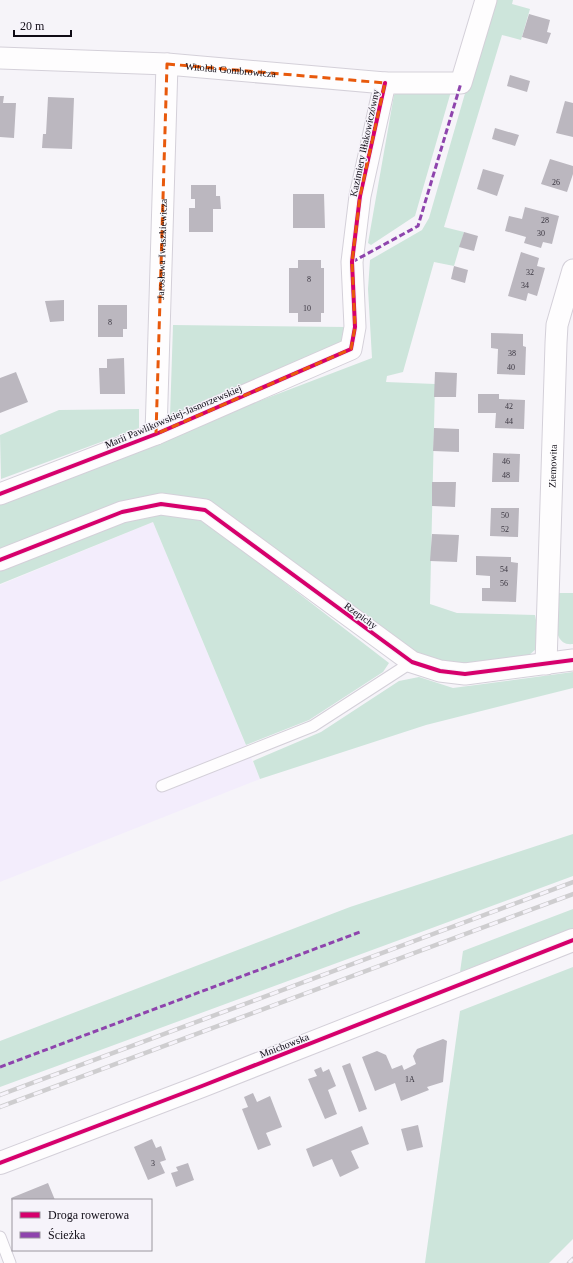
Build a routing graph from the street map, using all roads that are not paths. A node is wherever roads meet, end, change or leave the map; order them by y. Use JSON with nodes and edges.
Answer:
{"nodes":[{"id":1,"x":486,"y":0,"type":"edge"},
{"id":2,"x":0,"y":58,"type":"edge"},
{"id":3,"x":167,"y":64,"type":"junction"},
{"id":4,"x":385,"y":83,"type":"junction"},
{"id":5,"x":573,"y":270,"type":"edge"},
{"id":6,"x":351,"y":349,"type":"joint"},
{"id":7,"x":156,"y":434,"type":"junction"},
{"id":8,"x":0,"y":494,"type":"edge"},
{"id":9,"x":0,"y":560,"type":"edge"},
{"id":10,"x":573,"y":660,"type":"edge"},
{"id":11,"x":412,"y":662,"type":"junction"},
{"id":12,"x":546,"y":664,"type":"junction"},
{"id":13,"x":162,"y":786,"type":"dead end"},
{"id":14,"x":573,"y":940,"type":"edge"},
{"id":15,"x":0,"y":1163,"type":"edge"},
{"id":16,"x":0,"y":1237,"type":"edge"},
{"id":17,"x":10,"y":1263,"type":"edge"}],
"edges":[{"from":1,"to":4,"type":"street","name":"Witolda Gombrowicza"},
{"from":2,"to":3,"type":"street","name":"Witolda Gombrowicza"},
{"from":3,"to":4,"type":"street","name":"Witolda Gombrowicza"},
{"from":3,"to":7,"type":"street","name":"Jarosława Iwaszkiewicza"},
{"from":4,"to":6,"type":"street","name":"Kazimiery Iłłakowiczówny"},
{"from":5,"to":12,"type":"street","name":"Ziemowita"},
{"from":6,"to":7,"type":"street","name":"Marii Pawlikowskiej-Jasnorzewskiej"},
{"from":7,"to":8,"type":"street","name":"Marii Pawlikowskiej-Jasnorzewskiej"},
{"from":9,"to":11,"type":"street","name":"Rzepichy"},
{"from":10,"to":12,"type":"street","name":"Rzepichy"},
{"from":11,"to":12,"type":"street","name":"Rzepichy"},
{"from":11,"to":13,"type":"lane"},
{"from":14,"to":15,"type":"street","name":"Mnichowska"},
{"from":16,"to":17,"type":"lane"}]}
